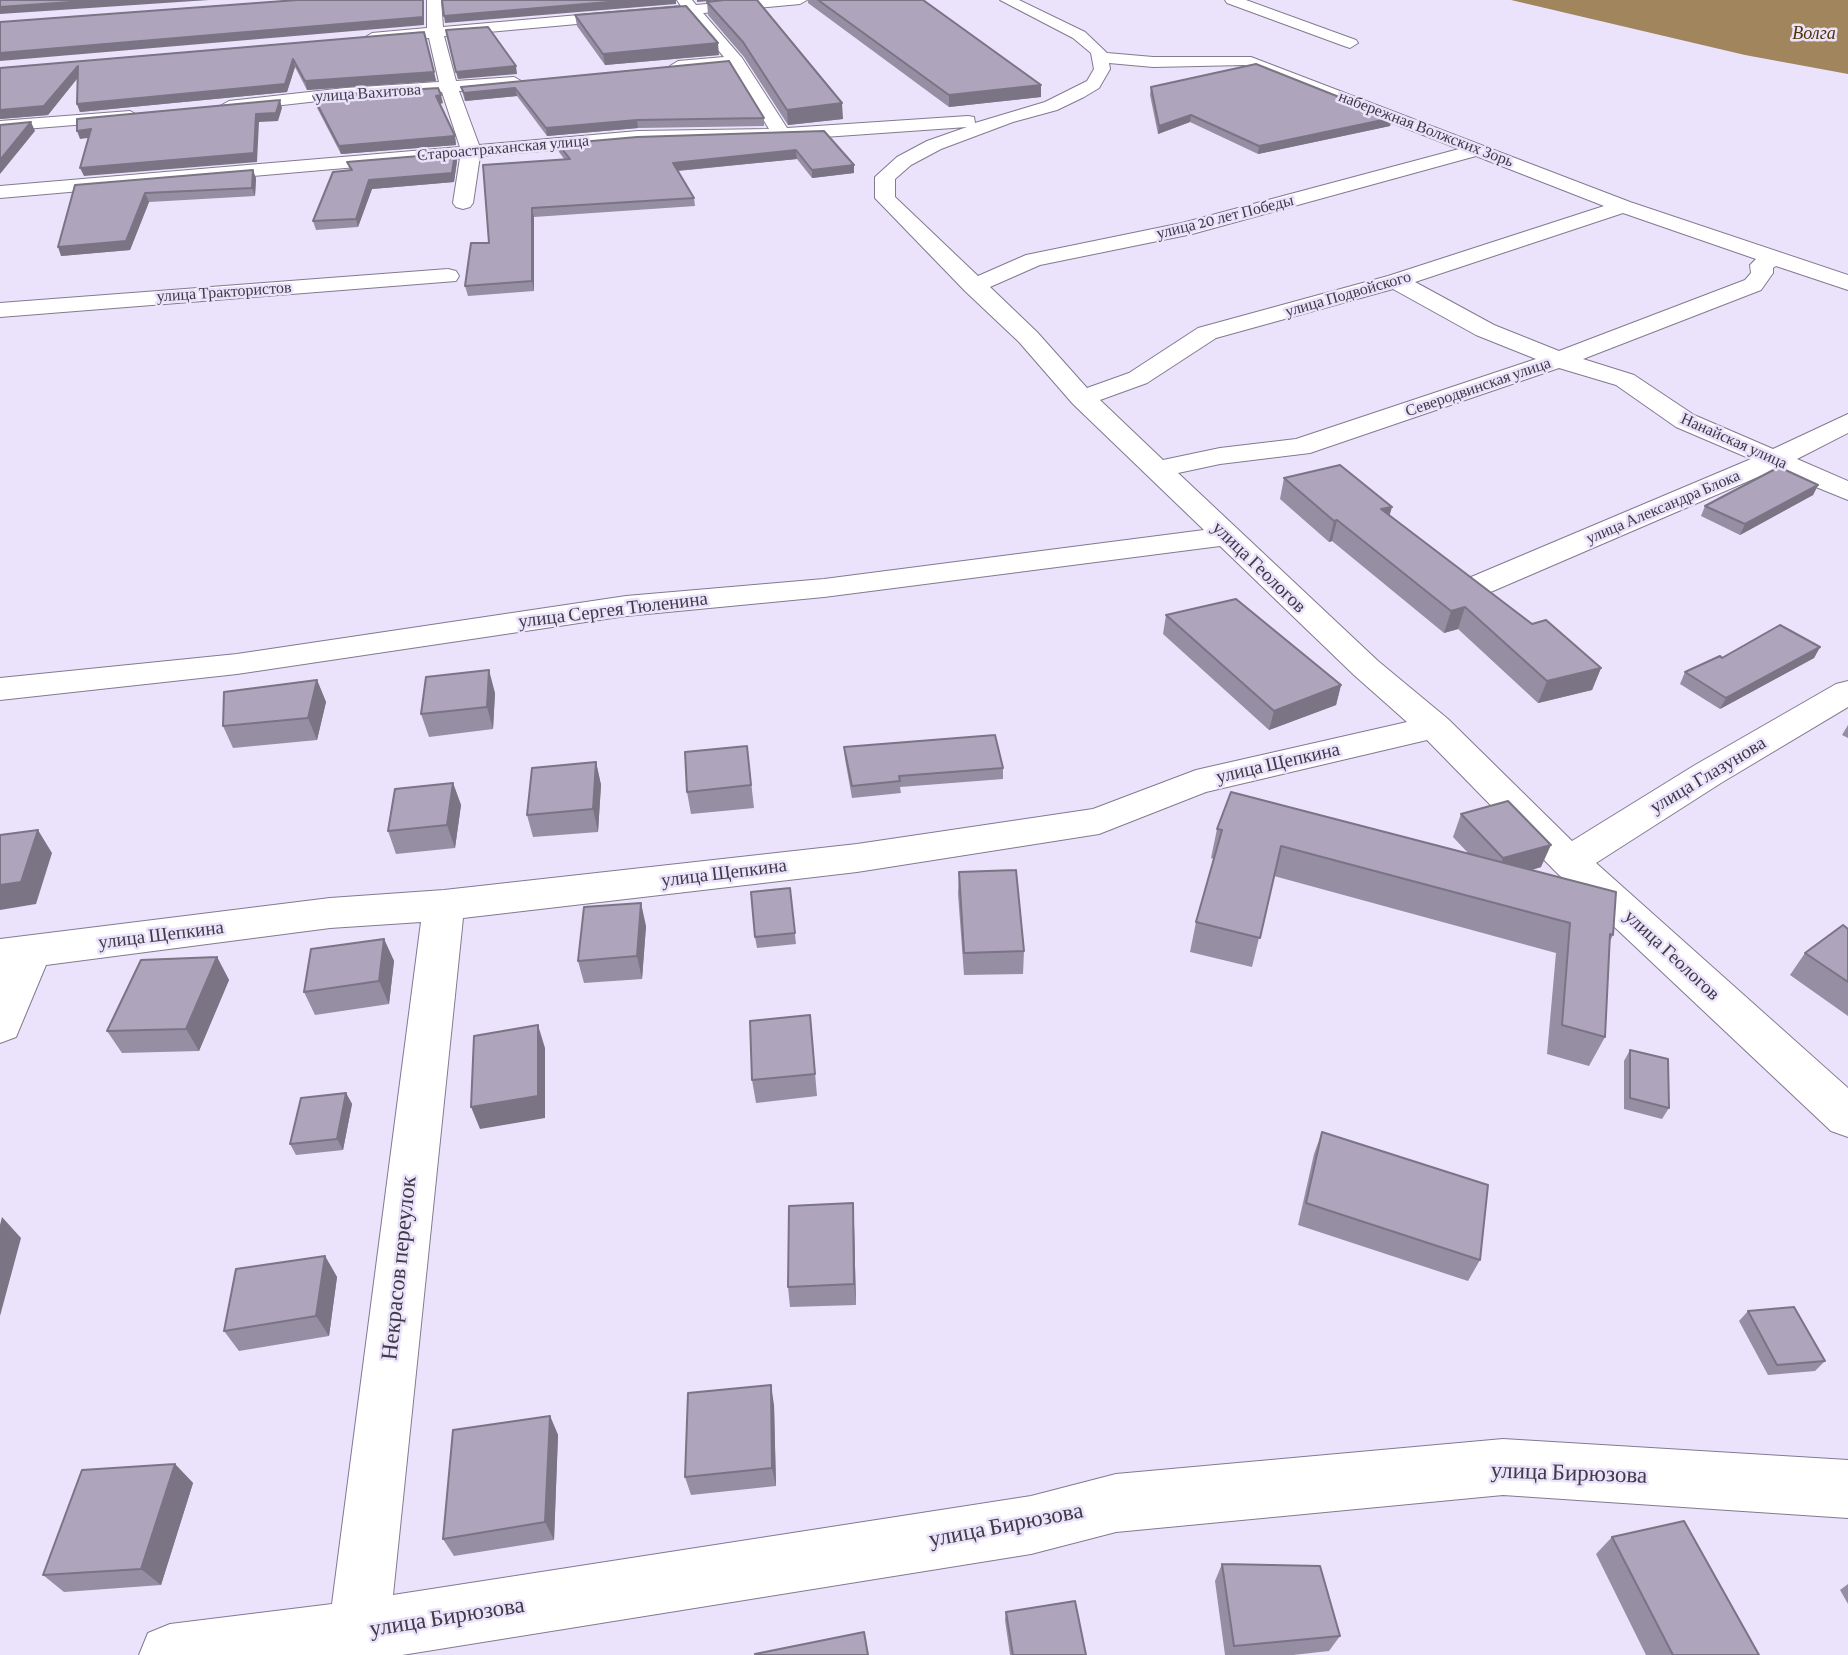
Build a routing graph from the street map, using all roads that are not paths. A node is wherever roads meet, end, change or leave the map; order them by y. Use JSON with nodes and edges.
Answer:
{"nodes":[{"id":1,"x":434,"y":0,"type":"edge"},
{"id":2,"x":800,"y":0,"type":"edge"},
{"id":3,"x":1007,"y":0,"type":"edge"},
{"id":4,"x":1232,"y":0,"type":"edge"},
{"id":5,"x":688,"y":5,"type":"edge"},
{"id":6,"x":435,"y":32,"type":"junction"},
{"id":7,"x":355,"y":39,"type":"edge"},
{"id":8,"x":1350,"y":43,"type":"dead end"},
{"id":9,"x":1101,"y":57,"type":"junction"},
{"id":10,"x":736,"y":61,"type":"junction"},
{"id":11,"x":654,"y":69,"type":"edge"},
{"id":12,"x":531,"y":80,"type":"edge"},
{"id":13,"x":449,"y":88,"type":"junction"},
{"id":14,"x":216,"y":107,"type":"edge"},
{"id":15,"x":150,"y":114,"type":"edge"},
{"id":16,"x":1007,"y":118,"type":"junction"},
{"id":17,"x":0,"y":126,"type":"edge"},
{"id":18,"x":876,"y":127,"type":"junction"},
{"id":19,"x":781,"y":134,"type":"junction"},
{"id":20,"x":1479,"y":149,"type":"junction"},
{"id":21,"x":471,"y":150,"type":"junction"},
{"id":22,"x":919,"y":153,"type":"junction"},
{"id":23,"x":0,"y":192,"type":"edge"},
{"id":24,"x":463,"y":203,"type":"dead end"},
{"id":25,"x":1623,"y":206,"type":"junction"},
{"id":26,"x":1775,"y":258,"type":"junction"},
{"id":27,"x":448,"y":275,"type":"dead end"},
{"id":28,"x":1396,"y":281,"type":"junction"},
{"id":29,"x":1848,"y":283,"type":"edge"},
{"id":30,"x":973,"y":286,"type":"junction"},
{"id":31,"x":0,"y":310,"type":"edge"},
{"id":32,"x":1559,"y":360,"type":"junction"},
{"id":33,"x":1082,"y":398,"type":"junction"},
{"id":34,"x":1848,"y":422,"type":"edge"},
{"id":35,"x":1775,"y":459,"type":"junction"},
{"id":36,"x":1158,"y":469,"type":"junction"},
{"id":37,"x":1848,"y":491,"type":"edge"},
{"id":38,"x":1227,"y":536,"type":"junction"},
{"id":39,"x":1475,"y":587,"type":"edge"},
{"id":40,"x":0,"y":689,"type":"edge"},
{"id":41,"x":1848,"y":692,"type":"edge"},
{"id":42,"x":1436,"y":727,"type":"junction"},
{"id":43,"x":1569,"y":861,"type":"junction"},
{"id":44,"x":444,"y":905,"type":"junction"},
{"id":45,"x":16,"y":953,"type":"edge"},
{"id":46,"x":0,"y":1025,"type":"edge"},
{"id":47,"x":1848,"y":1117,"type":"edge"},
{"id":48,"x":1848,"y":1489,"type":"edge"},
{"id":49,"x":359,"y":1631,"type":"junction"},
{"id":50,"x":170,"y":1655,"type":"edge"}],
"edges":[{"from":1,"to":6,"type":"street"},
{"from":2,"to":5,"type":"street"},
{"from":3,"to":9,"type":"street"},
{"from":4,"to":8,"type":"street"},
{"from":5,"to":6,"type":"street"},
{"from":5,"to":10,"type":"street"},
{"from":6,"to":7,"type":"street"},
{"from":6,"to":13,"type":"street"},
{"from":9,"to":16,"type":"street","name":"улица Геологов"},
{"from":9,"to":20,"type":"street","name":"набережная Волжских Зорь"},
{"from":10,"to":11,"type":"street"},
{"from":10,"to":19,"type":"street"},
{"from":12,"to":13,"type":"street","name":"улица Вахитова"},
{"from":13,"to":14,"type":"street","name":"улица Вахитова"},
{"from":13,"to":21,"type":"street"},
{"from":15,"to":17,"type":"street"},
{"from":16,"to":18,"type":"street","name":"Староастраханская улица"},
{"from":16,"to":22,"type":"street","name":"улица Геологов"},
{"from":18,"to":19,"type":"street","name":"Староастраханская улица"},
{"from":18,"to":22,"type":"street"},
{"from":19,"to":21,"type":"street","name":"Староастраханская улица"},
{"from":20,"to":25,"type":"street","name":"набережная Волжских Зорь"},
{"from":20,"to":30,"type":"street","name":"улица 20 лет Победы"},
{"from":21,"to":23,"type":"street","name":"Староастраханская улица"},
{"from":21,"to":24,"type":"street"},
{"from":22,"to":30,"type":"street","name":"улица Геологов"},
{"from":25,"to":26,"type":"street","name":"набережная Волжских Зорь"},
{"from":25,"to":28,"type":"street","name":"улица Подвойского"},
{"from":26,"to":29,"type":"street","name":"набережная Волжских Зорь"},
{"from":26,"to":32,"type":"street","name":"Северодвинская улица"},
{"from":27,"to":31,"type":"street","name":"улица Трактористов"},
{"from":28,"to":32,"type":"street","name":"Нанайская улица"},
{"from":28,"to":33,"type":"street","name":"улица Подвойского"},
{"from":30,"to":33,"type":"street","name":"улица Геологов"},
{"from":32,"to":35,"type":"street","name":"Нанайская улица"},
{"from":32,"to":36,"type":"street","name":"Северодвинская улица"},
{"from":33,"to":36,"type":"street","name":"улица Геологов"},
{"from":34,"to":35,"type":"street","name":"улица Александра Блока"},
{"from":35,"to":37,"type":"street","name":"Нанайская улица"},
{"from":35,"to":39,"type":"street","name":"улица Александра Блока"},
{"from":36,"to":38,"type":"street","name":"улица Геологов"},
{"from":38,"to":40,"type":"street","name":"улица Сергея Тюленина"},
{"from":38,"to":42,"type":"street","name":"улица Геологов"},
{"from":41,"to":43,"type":"street","name":"улица Глазунова"},
{"from":42,"to":43,"type":"street","name":"улица Геологов"},
{"from":42,"to":44,"type":"street","name":"улица Щепкина"},
{"from":43,"to":47,"type":"street","name":"улица Геологов"},
{"from":44,"to":45,"type":"street","name":"улица Щепкина"},
{"from":44,"to":49,"type":"street","name":"Некрасов переулок"},
{"from":45,"to":46,"type":"street"},
{"from":48,"to":49,"type":"street","name":"улица Бирюзова"},
{"from":49,"to":50,"type":"street","name":"улица Бирюзова"}]}
